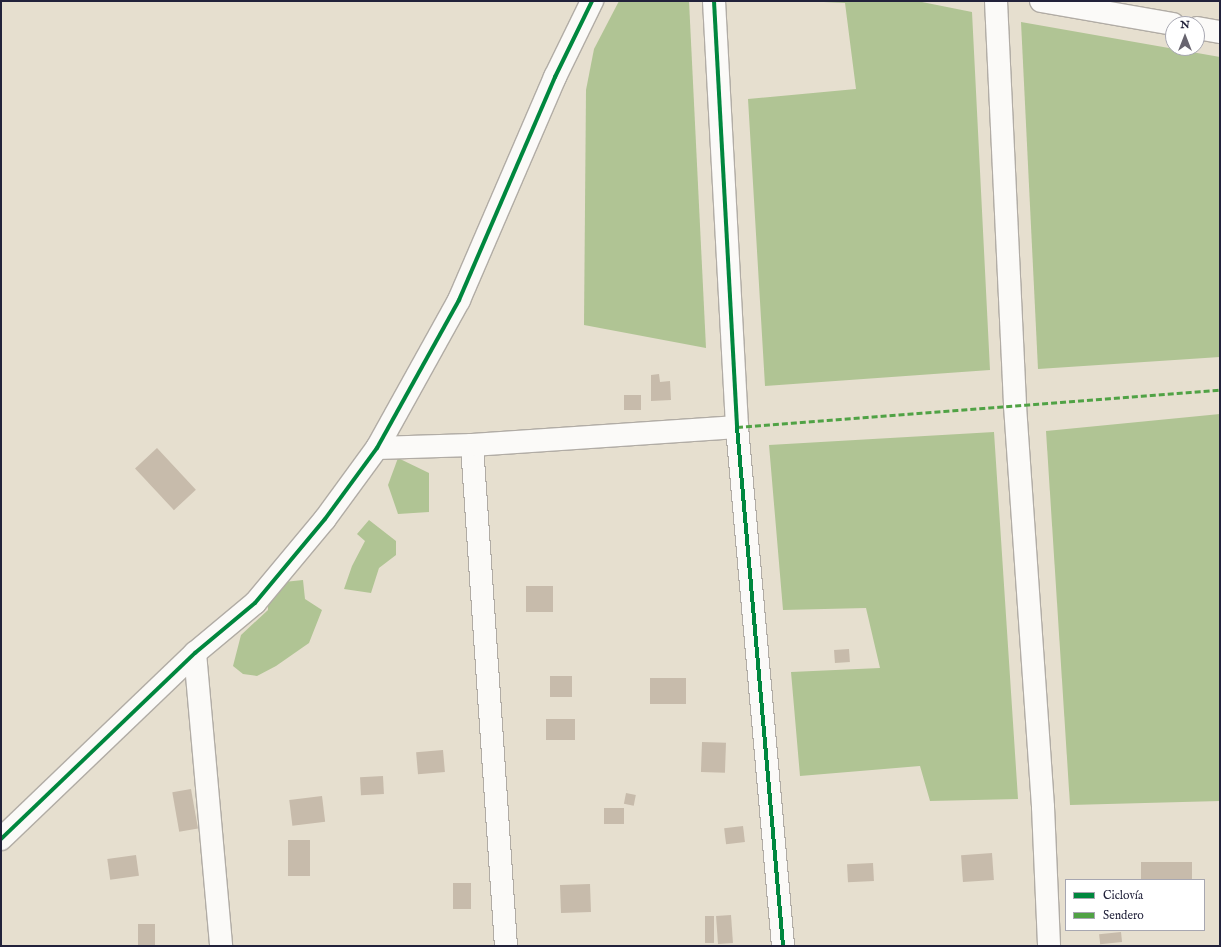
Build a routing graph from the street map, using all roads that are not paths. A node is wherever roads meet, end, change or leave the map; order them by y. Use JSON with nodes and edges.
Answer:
{"nodes":[{"id":1,"x":592,"y":1,"type":"edge"},
{"id":2,"x":714,"y":1,"type":"edge"},
{"id":3,"x":996,"y":1,"type":"edge"},
{"id":4,"x":1041,"y":1,"type":"edge"},
{"id":5,"x":1165,"y":23,"type":"edge"},
{"id":6,"x":1205,"y":29,"type":"edge"},
{"id":7,"x":1220,"y":32,"type":"edge"},
{"id":8,"x":738,"y":427,"type":"junction"},
{"id":9,"x":472,"y":445,"type":"junction"},
{"id":10,"x":377,"y":448,"type":"junction"},
{"id":11,"x":195,"y":653,"type":"junction"},
{"id":12,"x":1,"y":839,"type":"edge"},
{"id":13,"x":221,"y":946,"type":"edge"},
{"id":14,"x":506,"y":946,"type":"edge"},
{"id":15,"x":783,"y":946,"type":"edge"},
{"id":16,"x":1049,"y":946,"type":"edge"}],
"edges":[{"from":1,"to":10,"type":"street"},
{"from":2,"to":8,"type":"street"},
{"from":3,"to":16,"type":"street"},
{"from":4,"to":5,"type":"street"},
{"from":6,"to":7,"type":"street"},
{"from":8,"to":9,"type":"street"},
{"from":8,"to":15,"type":"street"},
{"from":9,"to":10,"type":"street"},
{"from":9,"to":14,"type":"street"},
{"from":10,"to":11,"type":"street"},
{"from":11,"to":12,"type":"street"},
{"from":11,"to":13,"type":"street"}]}
